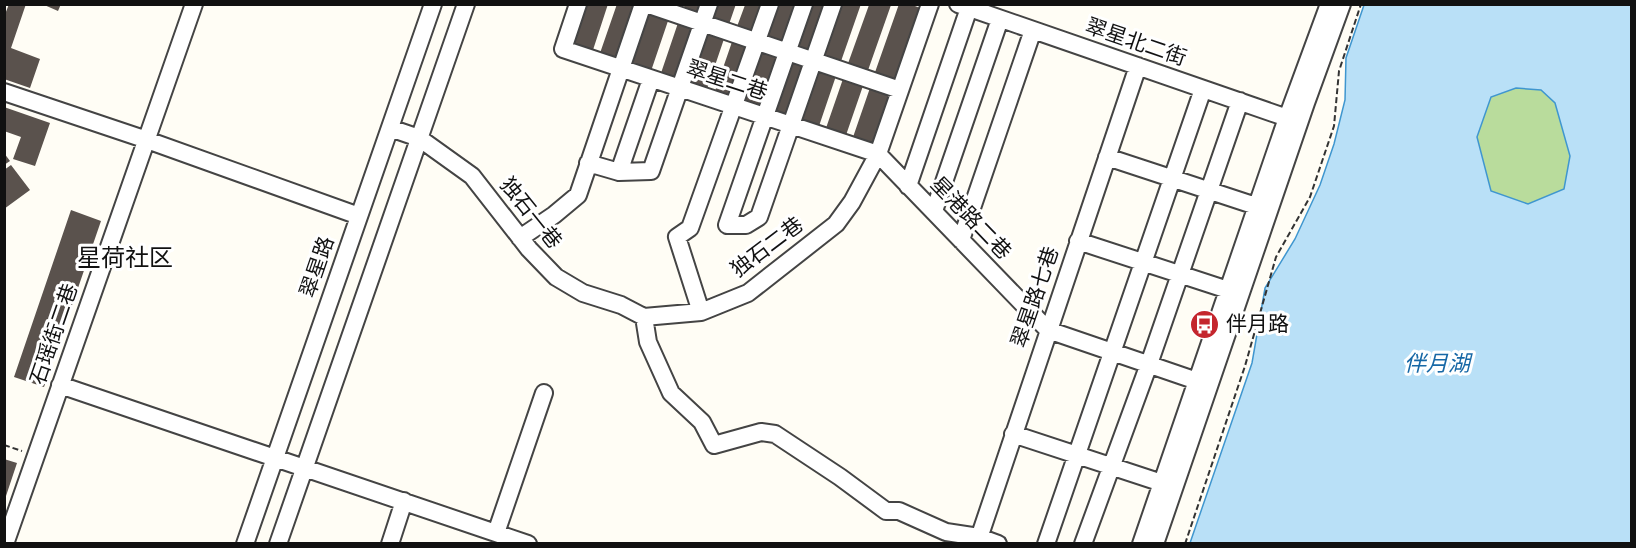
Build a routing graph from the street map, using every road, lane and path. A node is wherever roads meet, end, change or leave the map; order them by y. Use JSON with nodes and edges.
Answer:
{"nodes":[{"id":1,"x":194,"y":4,"type":"edge"},
{"id":2,"x":433,"y":4,"type":"edge"},
{"id":3,"x":466,"y":4,"type":"edge"},
{"id":4,"x":578,"y":4,"type":"edge"},
{"id":5,"x":644,"y":4,"type":"edge"},
{"id":6,"x":709,"y":4,"type":"edge"},
{"id":7,"x":770,"y":4,"type":"edge"},
{"id":8,"x":804,"y":4,"type":"edge"},
{"id":9,"x":833,"y":4,"type":"edge"},
{"id":10,"x":930,"y":4,"type":"edge"},
{"id":11,"x":1329,"y":4,"type":"edge"},
{"id":12,"x":1342,"y":4,"type":"edge"},
{"id":13,"x":1361,"y":4,"type":"edge"},
{"id":14,"x":963,"y":6,"type":"edge"},
{"id":15,"x":1000,"y":19,"type":"junction"},
{"id":16,"x":703,"y":24,"type":"junction"},
{"id":17,"x":1033,"y":30,"type":"junction"},
{"id":18,"x":756,"y":42,"type":"junction"},
{"id":19,"x":787,"y":52,"type":"junction"},
{"id":20,"x":813,"y":61,"type":"junction"},
{"id":21,"x":1138,"y":66,"type":"junction"},
{"id":22,"x":621,"y":69,"type":"junction"},
{"id":23,"x":651,"y":78,"type":"junction"},
{"id":24,"x":680,"y":88,"type":"junction"},
{"id":25,"x":1203,"y":89,"type":"junction"},
{"id":26,"x":900,"y":90,"type":"junction"},
{"id":27,"x":4,"y":92,"type":"edge"},
{"id":28,"x":1240,"y":101,"type":"junction"},
{"id":29,"x":733,"y":106,"type":"junction"},
{"id":30,"x":764,"y":116,"type":"junction"},
{"id":31,"x":1293,"y":120,"type":"junction"},
{"id":32,"x":791,"y":125,"type":"junction"},
{"id":33,"x":390,"y":128,"type":"junction"},
{"id":34,"x":419,"y":138,"type":"junction"},
{"id":35,"x":147,"y":140,"type":"junction"},
{"id":36,"x":878,"y":154,"type":"junction"},
{"id":37,"x":1107,"y":157,"type":"junction"},
{"id":38,"x":588,"y":164,"type":"junction"},
{"id":39,"x":619,"y":172,"type":"junction"},
{"id":40,"x":1172,"y":178,"type":"junction"},
{"id":41,"x":908,"y":186,"type":"junction"},
{"id":42,"x":1209,"y":190,"type":"junction"},
{"id":43,"x":1256,"y":206,"type":"junction"},
{"id":44,"x":934,"y":212,"type":"junction"},
{"id":45,"x":359,"y":216,"type":"junction"},
{"id":46,"x":520,"y":238,"type":"junction"},
{"id":47,"x":962,"y":240,"type":"junction"},
{"id":48,"x":1078,"y":241,"type":"junction"},
{"id":49,"x":1143,"y":262,"type":"junction"},
{"id":50,"x":1180,"y":274,"type":"junction"},
{"id":51,"x":1228,"y":290,"type":"junction"},
{"id":52,"x":701,"y":312,"type":"junction"},
{"id":53,"x":644,"y":317,"type":"junction"},
{"id":54,"x":1048,"y":330,"type":"junction"},
{"id":55,"x":1112,"y":352,"type":"junction"},
{"id":56,"x":1149,"y":364,"type":"junction"},
{"id":57,"x":1197,"y":381,"type":"junction"},
{"id":58,"x":60,"y":385,"type":"junction"},
{"id":59,"x":544,"y":393,"type":"dead end"},
{"id":60,"x":1013,"y":434,"type":"junction"},
{"id":61,"x":4,"y":445,"type":"edge"},
{"id":62,"x":1077,"y":455,"type":"junction"},
{"id":63,"x":36,"y":456,"type":"junction"},
{"id":64,"x":275,"y":458,"type":"junction"},
{"id":65,"x":1112,"y":467,"type":"junction"},
{"id":66,"x":305,"y":468,"type":"junction"},
{"id":67,"x":1162,"y":483,"type":"junction"},
{"id":68,"x":404,"y":501,"type":"junction"},
{"id":69,"x":496,"y":533,"type":"junction"},
{"id":70,"x":978,"y":540,"type":"edge"},
{"id":71,"x":5,"y":543,"type":"edge"},
{"id":72,"x":245,"y":543,"type":"edge"},
{"id":73,"x":278,"y":543,"type":"edge"},
{"id":74,"x":390,"y":543,"type":"edge"},
{"id":75,"x":528,"y":543,"type":"edge"},
{"id":76,"x":998,"y":543,"type":"edge"},
{"id":77,"x":1046,"y":543,"type":"edge"},
{"id":78,"x":1083,"y":543,"type":"edge"},
{"id":79,"x":1141,"y":543,"type":"edge"},
{"id":80,"x":1155,"y":543,"type":"edge"},
{"id":81,"x":1185,"y":543,"type":"edge"}],
"edges":[{"from":1,"to":35,"type":"street","name":"石瑶街二巷"},
{"from":2,"to":33,"type":"street","name":"翠星路"},
{"from":3,"to":34,"type":"street"},
{"from":4,"to":22,"type":"street","name":"翠星二巷"},
{"from":5,"to":16,"type":"street"},
{"from":5,"to":22,"type":"street"},
{"from":6,"to":16,"type":"street"},
{"from":7,"to":18,"type":"street"},
{"from":8,"to":19,"type":"street"},
{"from":9,"to":20,"type":"street"},
{"from":10,"to":26,"type":"street","name":"独石二巷"},
{"from":11,"to":31,"type":"street"},
{"from":12,"to":31,"type":"street"},
{"from":13,"to":81,"type":"path"},
{"from":14,"to":15,"type":"street","name":"翠星北二街"},
{"from":14,"to":41,"type":"street"},
{"from":15,"to":17,"type":"street","name":"翠星北二街"},
{"from":15,"to":44,"type":"street"},
{"from":16,"to":18,"type":"street"},
{"from":16,"to":24,"type":"street"},
{"from":17,"to":21,"type":"street","name":"翠星北二街"},
{"from":17,"to":47,"type":"street"},
{"from":18,"to":19,"type":"street"},
{"from":18,"to":29,"type":"street"},
{"from":19,"to":20,"type":"street"},
{"from":19,"to":30,"type":"street"},
{"from":20,"to":26,"type":"street"},
{"from":20,"to":32,"type":"street"},
{"from":21,"to":25,"type":"street","name":"翠星北二街"},
{"from":21,"to":37,"type":"street","name":"翠星路七巷"},
{"from":22,"to":23,"type":"street","name":"翠星二巷"},
{"from":22,"to":38,"type":"street"},
{"from":23,"to":24,"type":"street","name":"翠星二巷"},
{"from":23,"to":39,"type":"street"},
{"from":24,"to":29,"type":"street","name":"翠星二巷"},
{"from":24,"to":39,"type":"street"},
{"from":25,"to":28,"type":"street","name":"翠星北二街"},
{"from":25,"to":40,"type":"street"},
{"from":26,"to":36,"type":"street","name":"独石二巷"},
{"from":27,"to":35,"type":"street"},
{"from":28,"to":31,"type":"street","name":"翠星北二街"},
{"from":28,"to":42,"type":"street"},
{"from":29,"to":30,"type":"street","name":"翠星二巷"},
{"from":29,"to":52,"type":"street"},
{"from":30,"to":32,"type":"street","name":"翠星二巷"},
{"from":30,"to":32,"type":"street"},
{"from":31,"to":43,"type":"street"},
{"from":31,"to":80,"type":"street"},
{"from":32,"to":36,"type":"street","name":"翠星二巷"},
{"from":33,"to":34,"type":"street","name":"独石一巷"},
{"from":33,"to":45,"type":"street","name":"翠星路"},
{"from":34,"to":46,"type":"street","name":"独石一巷"},
{"from":34,"to":66,"type":"street"},
{"from":35,"to":45,"type":"street"},
{"from":35,"to":58,"type":"street","name":"石瑶街二巷"},
{"from":36,"to":41,"type":"street","name":"星港路二巷"},
{"from":36,"to":52,"type":"street","name":"独石二巷"},
{"from":37,"to":40,"type":"street"},
{"from":37,"to":48,"type":"street","name":"翠星路七巷"},
{"from":38,"to":39,"type":"street"},
{"from":38,"to":46,"type":"street"},
{"from":40,"to":42,"type":"street"},
{"from":40,"to":49,"type":"street"},
{"from":41,"to":44,"type":"street","name":"星港路二巷"},
{"from":42,"to":43,"type":"street"},
{"from":42,"to":50,"type":"street"},
{"from":43,"to":51,"type":"street"},
{"from":44,"to":47,"type":"street","name":"星港路二巷"},
{"from":45,"to":64,"type":"street","name":"翠星路"},
{"from":46,"to":53,"type":"street","name":"独石一巷"},
{"from":47,"to":54,"type":"street","name":"星港路二巷"},
{"from":48,"to":49,"type":"street"},
{"from":48,"to":54,"type":"street","name":"翠星路七巷"},
{"from":49,"to":50,"type":"street"},
{"from":49,"to":55,"type":"street"},
{"from":50,"to":51,"type":"street"},
{"from":50,"to":56,"type":"street"},
{"from":51,"to":57,"type":"street"},
{"from":52,"to":53,"type":"street","name":"独石二巷"},
{"from":53,"to":70,"type":"street"},
{"from":54,"to":55,"type":"street","name":"星港路二巷"},
{"from":54,"to":60,"type":"street","name":"翠星路七巷"},
{"from":55,"to":56,"type":"street","name":"星港路二巷"},
{"from":55,"to":62,"type":"street"},
{"from":56,"to":57,"type":"street","name":"星港路二巷"},
{"from":56,"to":65,"type":"street"},
{"from":57,"to":67,"type":"street"},
{"from":58,"to":63,"type":"street","name":"石瑶街二巷"},
{"from":58,"to":64,"type":"street"},
{"from":59,"to":69,"type":"street"},
{"from":60,"to":62,"type":"street"},
{"from":60,"to":70,"type":"street","name":"翠星路七巷"},
{"from":61,"to":63,"type":"path"},
{"from":62,"to":65,"type":"street"},
{"from":62,"to":77,"type":"street"},
{"from":63,"to":71,"type":"street","name":"石瑶街二巷"},
{"from":64,"to":66,"type":"street"},
{"from":64,"to":72,"type":"street","name":"翠星路"},
{"from":65,"to":67,"type":"street"},
{"from":65,"to":78,"type":"street"},
{"from":66,"to":68,"type":"street"},
{"from":66,"to":73,"type":"street"},
{"from":67,"to":79,"type":"street"},
{"from":68,"to":69,"type":"street"},
{"from":68,"to":74,"type":"street"},
{"from":69,"to":75,"type":"street"},
{"from":70,"to":76,"type":"street"}]}
